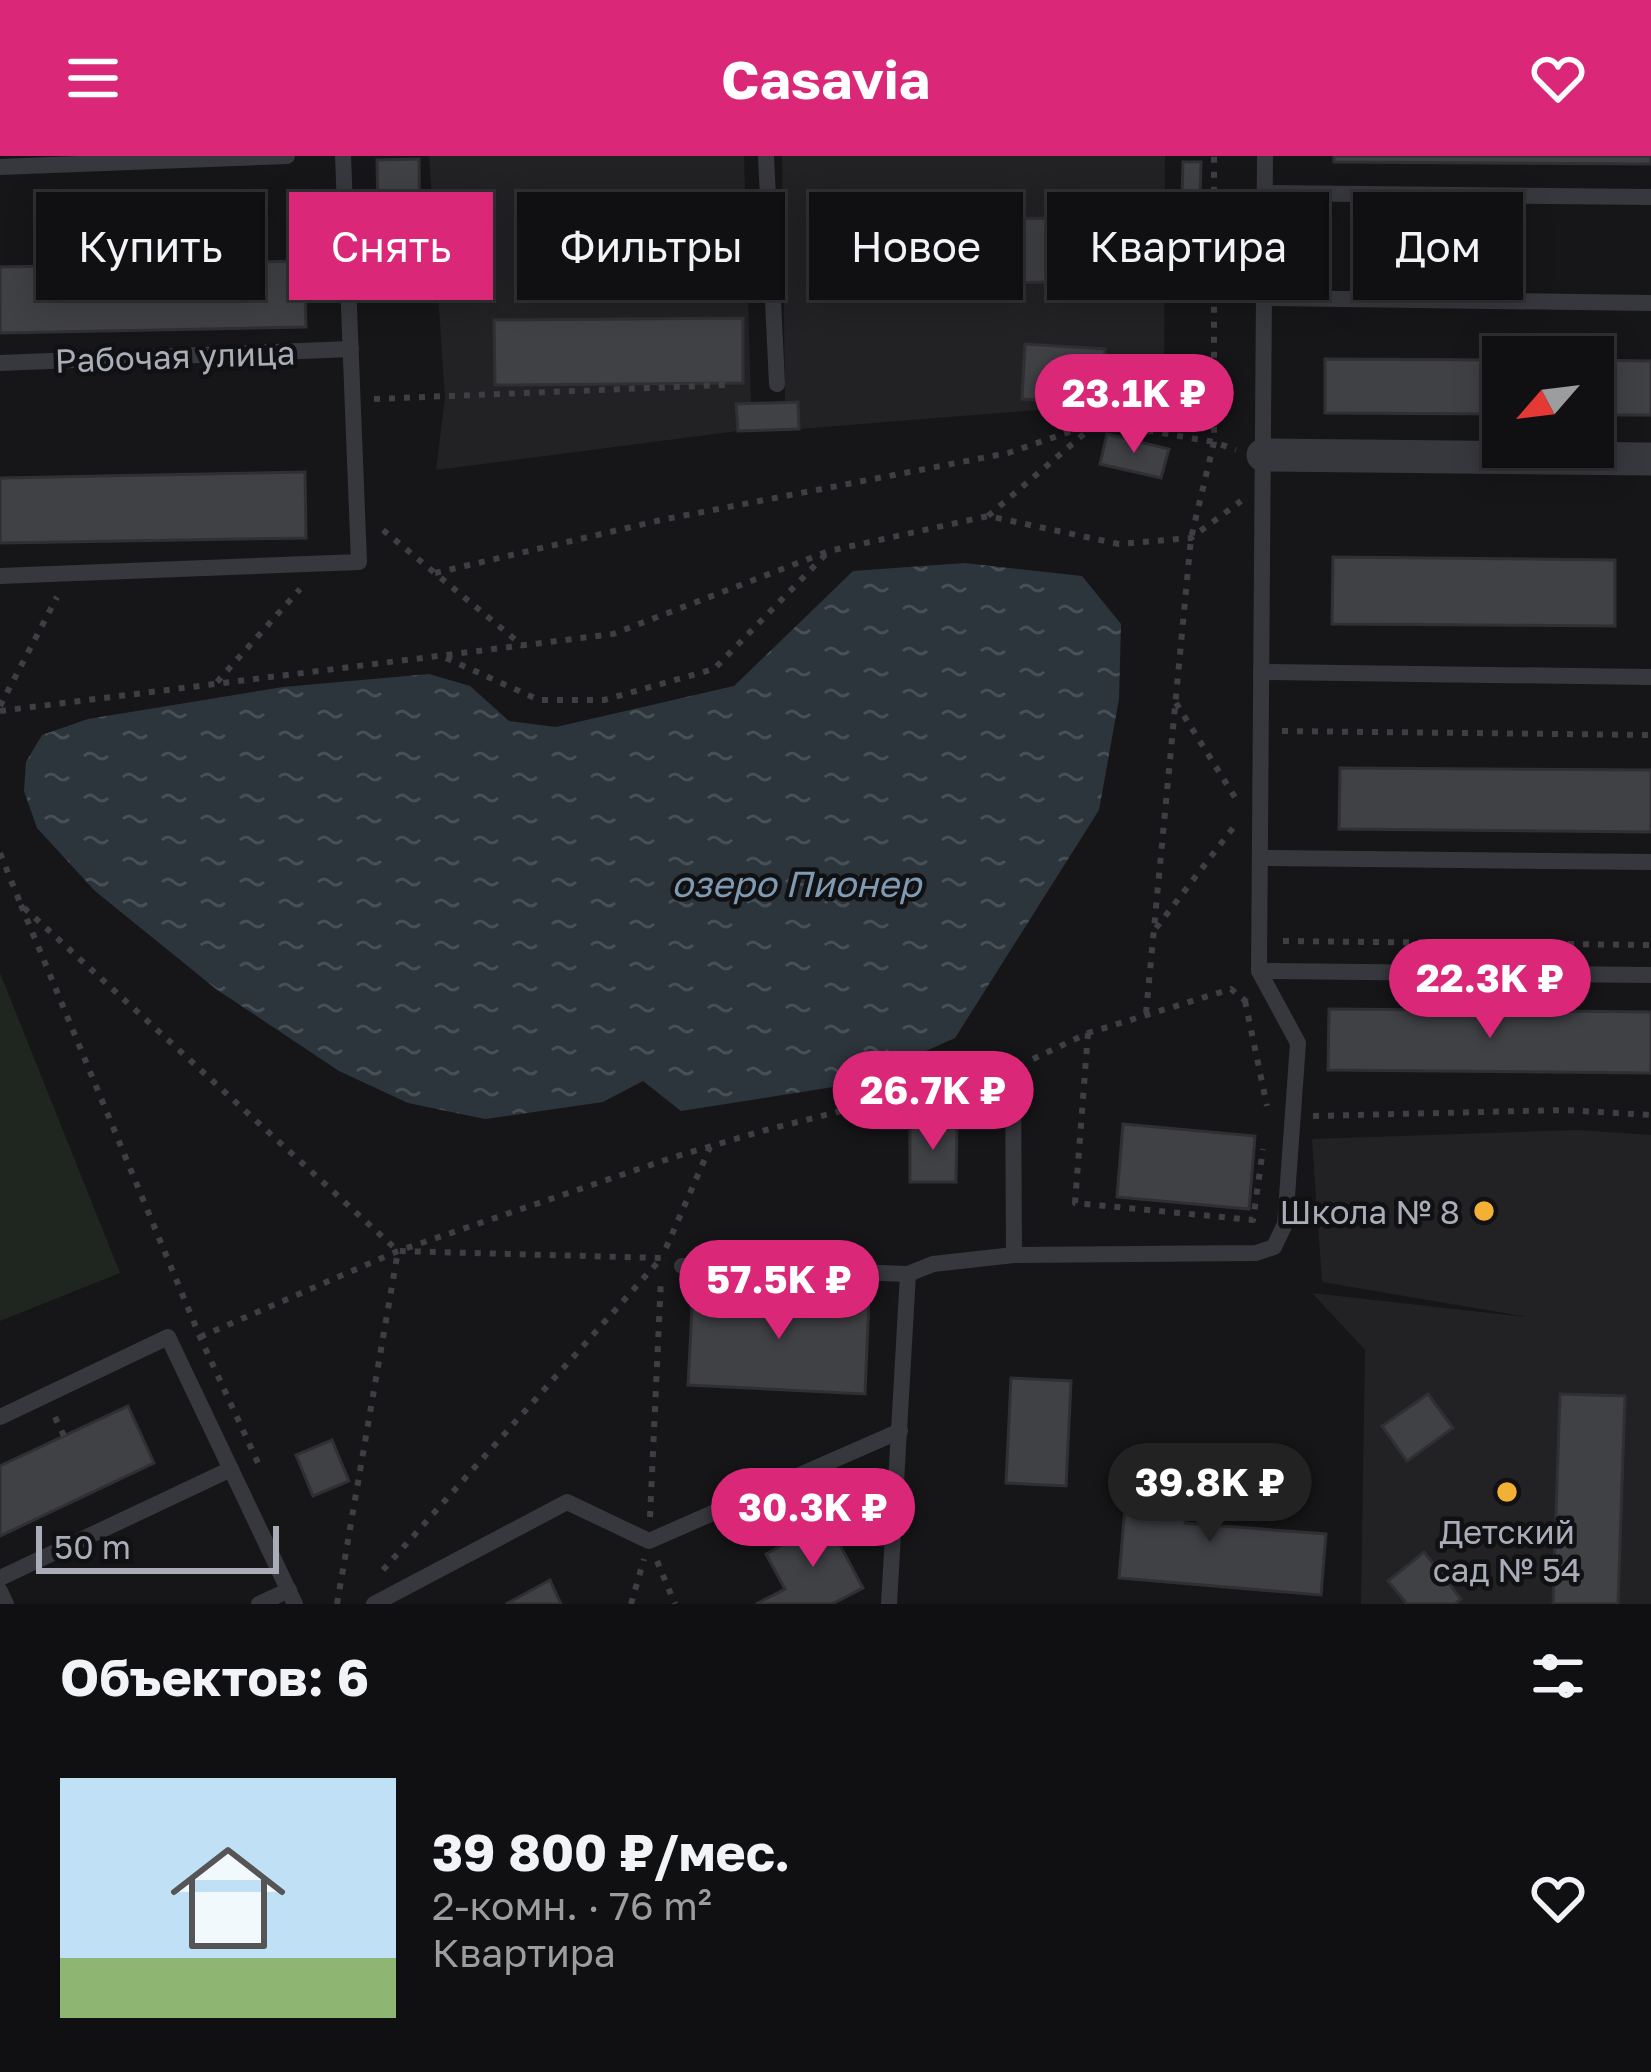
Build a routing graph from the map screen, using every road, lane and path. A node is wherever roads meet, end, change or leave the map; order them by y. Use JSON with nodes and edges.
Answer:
{"nodes":[{"id":1,"x":287,"y":156,"type":"edge"},
{"id":2,"x":343,"y":156,"type":"edge"},
{"id":3,"x":766,"y":156,"type":"edge"},
{"id":4,"x":1214,"y":156,"type":"edge"},
{"id":5,"x":1265,"y":156,"type":"edge"},
{"id":6,"x":0,"y":167,"type":"edge"},
{"id":7,"x":1265,"y":192,"type":"edge"},
{"id":8,"x":1329,"y":194,"type":"edge"},
{"id":9,"x":1651,"y":197,"type":"edge"},
{"id":10,"x":1329,"y":299,"type":"edge"},
{"id":11,"x":1264,"y":300,"type":"edge"},
{"id":12,"x":1651,"y":303,"type":"edge"},
{"id":13,"x":351,"y":349,"type":"junction"},
{"id":14,"x":0,"y":363,"type":"edge"},
{"id":15,"x":777,"y":384,"type":"dead end"},
{"id":16,"x":725,"y":386,"type":"dead end"},
{"id":17,"x":353,"y":400,"type":"junction"},
{"id":18,"x":1098,"y":422,"type":"junction"},
{"id":19,"x":1214,"y":442,"type":"junction"},
{"id":20,"x":1262,"y":455,"type":"junction"},
{"id":21,"x":1651,"y":459,"type":"edge"},
{"id":22,"x":357,"y":508,"type":"junction"},
{"id":23,"x":988,"y":516,"type":"junction"},
{"id":24,"x":1245,"y":521,"type":"dead end"},
{"id":25,"x":1190,"y":538,"type":"junction"},
{"id":26,"x":829,"y":551,"type":"junction"},
{"id":27,"x":322,"y":564,"type":"junction"},
{"id":28,"x":70,"y":573,"type":"junction"},
{"id":29,"x":435,"y":573,"type":"junction"},
{"id":30,"x":0,"y":576,"type":"edge"},
{"id":31,"x":523,"y":646,"type":"junction"},
{"id":32,"x":443,"y":656,"type":"junction"},
{"id":33,"x":1261,"y":672,"type":"junction"},
{"id":34,"x":1651,"y":676,"type":"edge"},
{"id":35,"x":214,"y":685,"type":"junction"},
{"id":36,"x":1175,"y":702,"type":"junction"},
{"id":37,"x":0,"y":708,"type":"edge"},
{"id":38,"x":1261,"y":730,"type":"junction"},
{"id":39,"x":1651,"y":735,"type":"edge"},
{"id":40,"x":1245,"y":791,"type":"dead end"},
{"id":41,"x":1245,"y":813,"type":"junction"},
{"id":42,"x":1245,"y":837,"type":"dead end"},
{"id":43,"x":0,"y":853,"type":"edge"},
{"id":44,"x":1259,"y":857,"type":"junction"},
{"id":45,"x":1651,"y":862,"type":"edge"},
{"id":46,"x":22,"y":905,"type":"junction"},
{"id":47,"x":1154,"y":931,"type":"junction"},
{"id":48,"x":1258,"y":941,"type":"junction"},
{"id":49,"x":1651,"y":945,"type":"edge"},
{"id":50,"x":1252,"y":974,"type":"junction"},
{"id":51,"x":1651,"y":975,"type":"edge"},
{"id":52,"x":1245,"y":1000,"type":"junction"},
{"id":53,"x":1146,"y":1013,"type":"junction"},
{"id":54,"x":1088,"y":1033,"type":"junction"},
{"id":55,"x":1298,"y":1043,"type":"junction"},
{"id":56,"x":1013,"y":1068,"type":"junction"},
{"id":57,"x":1268,"y":1111,"type":"dead end"},
{"id":58,"x":1651,"y":1114,"type":"edge"},
{"id":59,"x":1292,"y":1117,"type":"junction"},
{"id":60,"x":1265,"y":1133,"type":"dead end"},
{"id":61,"x":710,"y":1147,"type":"junction"},
{"id":62,"x":398,"y":1251,"type":"junction"},
{"id":63,"x":1014,"y":1255,"type":"junction"},
{"id":64,"x":662,"y":1258,"type":"junction"},
{"id":65,"x":682,"y":1266,"type":"dead end"},
{"id":66,"x":908,"y":1274,"type":"junction"},
{"id":67,"x":0,"y":1417,"type":"edge"},
{"id":68,"x":56,"y":1417,"type":"dead end"},
{"id":69,"x":900,"y":1430,"type":"junction"},
{"id":70,"x":64,"y":1436,"type":"dead end"},
{"id":71,"x":231,"y":1468,"type":"junction"},
{"id":72,"x":649,"y":1541,"type":"junction"},
{"id":73,"x":384,"y":1569,"type":"dead end"},
{"id":74,"x":0,"y":1578,"type":"edge"},
{"id":75,"x":0,"y":1591,"type":"edge"},
{"id":76,"x":292,"y":1597,"type":"edge"},
{"id":77,"x":6,"y":1604,"type":"edge"},
{"id":78,"x":259,"y":1604,"type":"edge"},
{"id":79,"x":338,"y":1604,"type":"edge"},
{"id":80,"x":374,"y":1604,"type":"edge"},
{"id":81,"x":631,"y":1604,"type":"edge"},
{"id":82,"x":675,"y":1604,"type":"edge"},
{"id":83,"x":889,"y":1604,"type":"edge"}],
"edges":[{"from":1,"to":6,"type":"lane"},
{"from":2,"to":13,"type":"lane"},
{"from":3,"to":15,"type":"lane"},
{"from":4,"to":19,"type":"path"},
{"from":5,"to":7,"type":"lane"},
{"from":8,"to":9,"type":"lane"},
{"from":10,"to":12,"type":"lane"},
{"from":11,"to":20,"type":"lane"},
{"from":13,"to":14,"type":"lane","name":"Рабочая улица"},
{"from":13,"to":17,"type":"lane"},
{"from":16,"to":17,"type":"path"},
{"from":17,"to":22,"type":"lane"},
{"from":18,"to":19,"type":"path"},
{"from":18,"to":23,"type":"path"},
{"from":18,"to":29,"type":"path"},
{"from":19,"to":20,"type":"path"},
{"from":19,"to":25,"type":"path"},
{"from":20,"to":21,"type":"street"},
{"from":20,"to":33,"type":"lane"},
{"from":22,"to":27,"type":"lane"},
{"from":22,"to":29,"type":"path"},
{"from":23,"to":25,"type":"path"},
{"from":23,"to":26,"type":"path"},
{"from":24,"to":25,"type":"path"},
{"from":25,"to":36,"type":"path"},
{"from":26,"to":31,"type":"path"},
{"from":26,"to":32,"type":"path"},
{"from":27,"to":28,"type":"lane"},
{"from":27,"to":35,"type":"path"},
{"from":28,"to":30,"type":"lane"},
{"from":28,"to":37,"type":"path"},
{"from":29,"to":31,"type":"path"},
{"from":31,"to":32,"type":"path"},
{"from":32,"to":35,"type":"path"},
{"from":33,"to":34,"type":"lane"},
{"from":33,"to":38,"type":"lane"},
{"from":35,"to":37,"type":"path"},
{"from":36,"to":41,"type":"path"},
{"from":36,"to":47,"type":"path"},
{"from":38,"to":39,"type":"path"},
{"from":38,"to":44,"type":"lane"},
{"from":40,"to":41,"type":"path"},
{"from":41,"to":42,"type":"path"},
{"from":41,"to":47,"type":"path"},
{"from":43,"to":46,"type":"path"},
{"from":44,"to":45,"type":"lane"},
{"from":44,"to":48,"type":"lane"},
{"from":46,"to":62,"type":"path"},
{"from":46,"to":62,"type":"path"},
{"from":47,"to":53,"type":"path"},
{"from":48,"to":49,"type":"path"},
{"from":48,"to":50,"type":"lane"},
{"from":50,"to":51,"type":"lane"},
{"from":50,"to":52,"type":"path"},
{"from":50,"to":55,"type":"lane"},
{"from":52,"to":53,"type":"path"},
{"from":52,"to":55,"type":"path"},
{"from":52,"to":57,"type":"path"},
{"from":53,"to":54,"type":"path"},
{"from":54,"to":56,"type":"path"},
{"from":54,"to":60,"type":"path"},
{"from":55,"to":59,"type":"lane"},
{"from":56,"to":61,"type":"path"},
{"from":56,"to":63,"type":"lane"},
{"from":58,"to":59,"type":"path"},
{"from":59,"to":63,"type":"lane"},
{"from":61,"to":62,"type":"path"},
{"from":61,"to":64,"type":"path"},
{"from":62,"to":64,"type":"path"},
{"from":62,"to":79,"type":"path"},
{"from":63,"to":66,"type":"lane"},
{"from":64,"to":72,"type":"path"},
{"from":64,"to":73,"type":"path"},
{"from":65,"to":66,"type":"lane"},
{"from":66,"to":69,"type":"lane"},
{"from":67,"to":71,"type":"lane"},
{"from":68,"to":70,"type":"path"},
{"from":69,"to":72,"type":"lane"},
{"from":69,"to":83,"type":"lane"},
{"from":71,"to":74,"type":"lane"},
{"from":71,"to":76,"type":"lane"},
{"from":72,"to":80,"type":"lane"},
{"from":72,"to":81,"type":"path"},
{"from":72,"to":82,"type":"path"},
{"from":75,"to":77,"type":"lane"},
{"from":76,"to":78,"type":"lane"}]}
